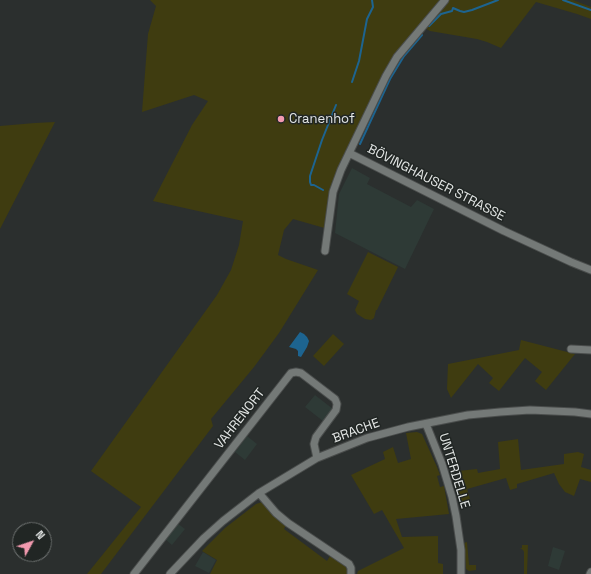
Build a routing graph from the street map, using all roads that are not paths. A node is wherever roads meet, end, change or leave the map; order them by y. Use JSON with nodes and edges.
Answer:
{"nodes":[{"id":1,"x":446,"y":0,"type":"edge"},
{"id":2,"x":349,"y":153,"type":"junction"},
{"id":3,"x":325,"y":251,"type":"dead end"},
{"id":4,"x":591,"y":270,"type":"edge"},
{"id":5,"x":571,"y":349,"type":"dead end"},
{"id":6,"x":591,"y":350,"type":"edge"},
{"id":7,"x":591,"y":414,"type":"edge"},
{"id":8,"x":426,"y":424,"type":"junction"},
{"id":9,"x":317,"y":458,"type":"junction"},
{"id":10,"x":259,"y":493,"type":"junction"},
{"id":11,"x":134,"y":574,"type":"edge"},
{"id":12,"x":170,"y":574,"type":"edge"},
{"id":13,"x":351,"y":574,"type":"edge"},
{"id":14,"x":461,"y":574,"type":"edge"}],
"edges":[{"from":1,"to":2,"type":"street","name":"BÖVINGHAUSER STRASSE"},
{"from":2,"to":3,"type":"street"},
{"from":2,"to":4,"type":"street","name":"BÖVINGHAUSER STRASSE"},
{"from":5,"to":6,"type":"street"},
{"from":7,"to":8,"type":"street","name":"BRACHE"},
{"from":8,"to":9,"type":"street","name":"BRACHE"},
{"from":8,"to":14,"type":"street","name":"UNTERDELLE"},
{"from":9,"to":10,"type":"street","name":"BRACHE"},
{"from":9,"to":11,"type":"street","name":"VAHRENORT"},
{"from":10,"to":12,"type":"street","name":"BRACHE"},
{"from":10,"to":13,"type":"street"}]}
